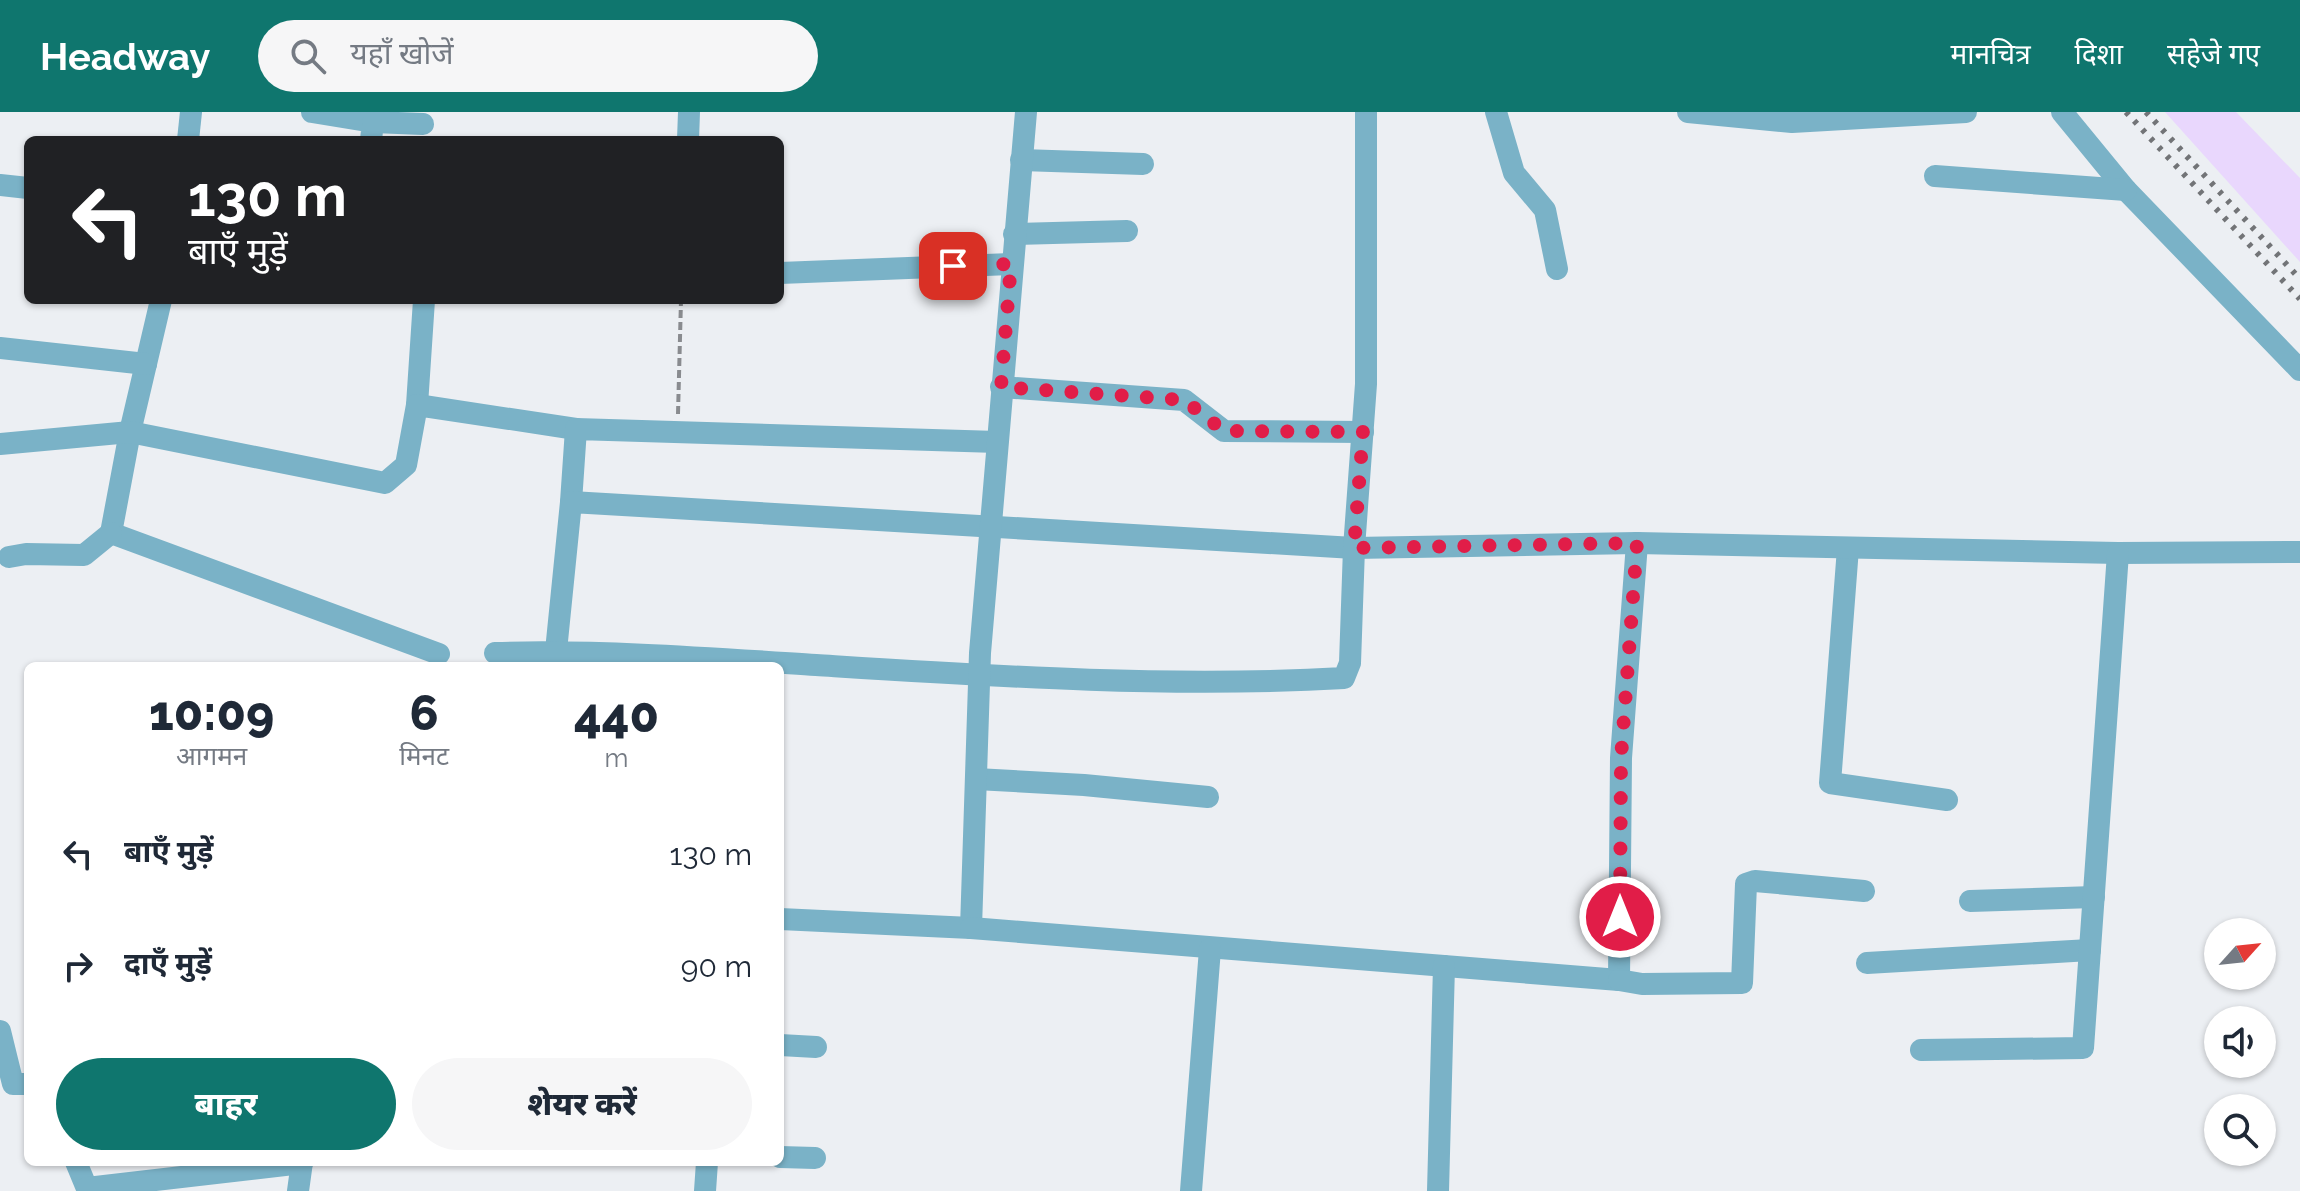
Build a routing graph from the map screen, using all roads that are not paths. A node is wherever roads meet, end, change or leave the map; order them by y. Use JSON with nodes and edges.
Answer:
{"nodes":[{"id":1,"x":191,"y":112,"type":"edge"},
{"id":2,"x":312,"y":112,"type":"edge"},
{"id":3,"x":689,"y":112,"type":"edge"},
{"id":4,"x":1026,"y":112,"type":"edge"},
{"id":5,"x":1366,"y":112,"type":"edge"},
{"id":6,"x":1496,"y":112,"type":"edge"},
{"id":7,"x":1688,"y":112,"type":"edge"},
{"id":8,"x":1966,"y":112,"type":"edge"},
{"id":9,"x":2062,"y":112,"type":"edge"},
{"id":10,"x":423,"y":124,"type":"dead end"},
{"id":11,"x":372,"y":131,"type":"edge"},
{"id":12,"x":188,"y":136,"type":"edge"},
{"id":13,"x":688,"y":136,"type":"edge"},
{"id":14,"x":1021,"y":160,"type":"junction"},
{"id":15,"x":1143,"y":164,"type":"dead end"},
{"id":16,"x":1935,"y":176,"type":"dead end"},
{"id":17,"x":0,"y":185,"type":"edge"},
{"id":18,"x":24,"y":188,"type":"edge"},
{"id":19,"x":2126,"y":190,"type":"junction"},
{"id":20,"x":1127,"y":231,"type":"dead end"},
{"id":21,"x":1014,"y":234,"type":"junction"},
{"id":22,"x":1011,"y":264,"type":"junction"},
{"id":23,"x":1557,"y":269,"type":"dead end"},
{"id":24,"x":784,"y":273,"type":"edge"},
{"id":25,"x":160,"y":304,"type":"edge"},
{"id":26,"x":424,"y":304,"type":"edge"},
{"id":27,"x":0,"y":348,"type":"edge"},
{"id":28,"x":146,"y":364,"type":"junction"},
{"id":29,"x":2300,"y":370,"type":"edge"},
{"id":30,"x":1001,"y":387,"type":"junction"},
{"id":31,"x":417,"y":405,"type":"junction"},
{"id":32,"x":576,"y":429,"type":"junction"},
{"id":33,"x":130,"y":432,"type":"junction"},
{"id":34,"x":1363,"y":432,"type":"junction"},
{"id":35,"x":997,"y":442,"type":"junction"},
{"id":36,"x":0,"y":444,"type":"edge"},
{"id":37,"x":571,"y":502,"type":"junction"},
{"id":38,"x":990,"y":526,"type":"junction"},
{"id":39,"x":111,"y":533,"type":"junction"},
{"id":40,"x":1637,"y":543,"type":"junction"},
{"id":41,"x":1354,"y":548,"type":"junction"},
{"id":42,"x":1848,"y":548,"type":"junction"},
{"id":43,"x":2300,"y":552,"type":"edge"},
{"id":44,"x":2118,"y":553,"type":"junction"},
{"id":45,"x":9,"y":557,"type":"dead end"},
{"id":46,"x":556,"y":651,"type":"junction"},
{"id":47,"x":495,"y":653,"type":"dead end"},
{"id":48,"x":429,"y":657,"type":"edge"},
{"id":49,"x":750,"y":662,"type":"edge"},
{"id":50,"x":784,"y":664,"type":"edge"},
{"id":51,"x":979,"y":675,"type":"junction"},
{"id":52,"x":976,"y":779,"type":"junction"},
{"id":53,"x":1208,"y":797,"type":"dead end"},
{"id":54,"x":1947,"y":800,"type":"dead end"},
{"id":55,"x":1864,"y":891,"type":"dead end"},
{"id":56,"x":2094,"y":897,"type":"junction"},
{"id":57,"x":1970,"y":901,"type":"dead end"},
{"id":58,"x":784,"y":919,"type":"edge"},
{"id":59,"x":971,"y":928,"type":"junction"},
{"id":60,"x":1210,"y":949,"type":"junction"},
{"id":61,"x":2090,"y":950,"type":"junction"},
{"id":62,"x":1867,"y":963,"type":"dead end"},
{"id":63,"x":1444,"y":966,"type":"junction"},
{"id":64,"x":1619,"y":980,"type":"junction"},
{"id":65,"x":0,"y":1031,"type":"edge"},
{"id":66,"x":784,"y":1045,"type":"edge"},
{"id":67,"x":816,"y":1047,"type":"dead end"},
{"id":68,"x":1921,"y":1050,"type":"dead end"},
{"id":69,"x":24,"y":1084,"type":"edge"},
{"id":70,"x":784,"y":1157,"type":"edge"},
{"id":71,"x":815,"y":1158,"type":"dead end"},
{"id":72,"x":78,"y":1166,"type":"edge"},
{"id":73,"x":270,"y":1166,"type":"edge"},
{"id":74,"x":301,"y":1166,"type":"edge"},
{"id":75,"x":707,"y":1166,"type":"edge"},
{"id":76,"x":87,"y":1189,"type":"edge"},
{"id":77,"x":298,"y":1191,"type":"edge"},
{"id":78,"x":705,"y":1191,"type":"edge"},
{"id":79,"x":1191,"y":1191,"type":"edge"},
{"id":80,"x":1438,"y":1191,"type":"edge"}],
"edges":[{"from":1,"to":12,"type":"street"},
{"from":2,"to":11,"type":"street"},
{"from":3,"to":13,"type":"street"},
{"from":4,"to":14,"type":"street"},
{"from":5,"to":34,"type":"street"},
{"from":6,"to":23,"type":"street"},
{"from":7,"to":8,"type":"street"},
{"from":9,"to":19,"type":"street"},
{"from":10,"to":11,"type":"street"},
{"from":14,"to":15,"type":"street"},
{"from":14,"to":21,"type":"street"},
{"from":16,"to":19,"type":"street"},
{"from":17,"to":18,"type":"street"},
{"from":19,"to":29,"type":"street"},
{"from":20,"to":21,"type":"street"},
{"from":21,"to":22,"type":"street"},
{"from":22,"to":24,"type":"street"},
{"from":22,"to":30,"type":"street"},
{"from":25,"to":28,"type":"street"},
{"from":26,"to":31,"type":"street"},
{"from":27,"to":28,"type":"street"},
{"from":28,"to":33,"type":"street"},
{"from":30,"to":34,"type":"street"},
{"from":30,"to":35,"type":"street"},
{"from":31,"to":32,"type":"street"},
{"from":31,"to":33,"type":"street"},
{"from":32,"to":35,"type":"street"},
{"from":32,"to":37,"type":"street"},
{"from":33,"to":36,"type":"street"},
{"from":33,"to":39,"type":"street"},
{"from":34,"to":41,"type":"street"},
{"from":35,"to":38,"type":"street"},
{"from":37,"to":38,"type":"street"},
{"from":37,"to":46,"type":"street"},
{"from":38,"to":41,"type":"street"},
{"from":38,"to":51,"type":"street"},
{"from":39,"to":45,"type":"street"},
{"from":39,"to":48,"type":"street"},
{"from":40,"to":41,"type":"street"},
{"from":40,"to":42,"type":"street"},
{"from":40,"to":64,"type":"street"},
{"from":41,"to":51,"type":"street"},
{"from":42,"to":44,"type":"street"},
{"from":42,"to":54,"type":"street"},
{"from":43,"to":44,"type":"street"},
{"from":44,"to":56,"type":"street"},
{"from":46,"to":47,"type":"street"},
{"from":46,"to":49,"type":"street"},
{"from":50,"to":51,"type":"street"},
{"from":51,"to":52,"type":"street"},
{"from":52,"to":53,"type":"street"},
{"from":52,"to":59,"type":"street"},
{"from":55,"to":64,"type":"street"},
{"from":56,"to":57,"type":"street"},
{"from":56,"to":61,"type":"street"},
{"from":58,"to":59,"type":"street"},
{"from":59,"to":60,"type":"street"},
{"from":60,"to":63,"type":"street"},
{"from":60,"to":79,"type":"street"},
{"from":61,"to":62,"type":"street"},
{"from":61,"to":68,"type":"street"},
{"from":63,"to":64,"type":"street"},
{"from":63,"to":80,"type":"street"},
{"from":65,"to":69,"type":"street"},
{"from":66,"to":67,"type":"street"},
{"from":70,"to":71,"type":"street"},
{"from":72,"to":76,"type":"street"},
{"from":73,"to":76,"type":"street"},
{"from":74,"to":77,"type":"street"},
{"from":75,"to":78,"type":"street"}]}
